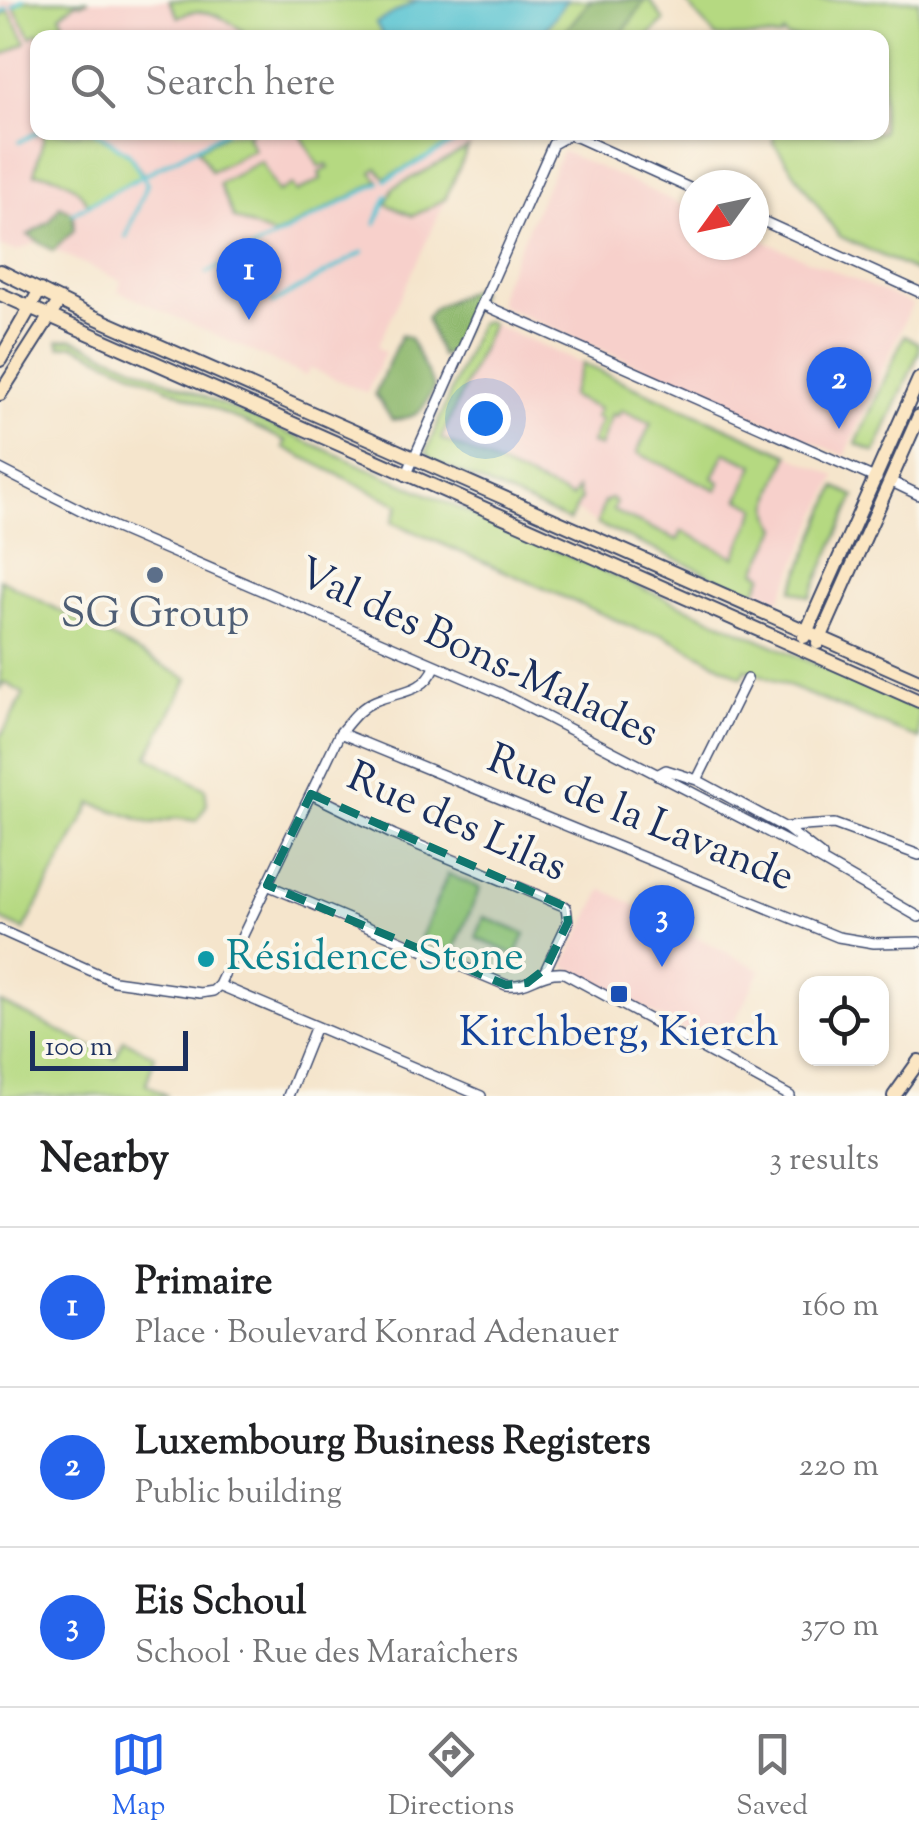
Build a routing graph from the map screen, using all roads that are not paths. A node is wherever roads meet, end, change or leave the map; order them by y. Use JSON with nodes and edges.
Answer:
{"nodes":[{"id":1,"x":561,"y":140,"type":"edge"},
{"id":2,"x":583,"y":140,"type":"edge"},
{"id":3,"x":679,"y":183,"type":"edge"},
{"id":4,"x":769,"y":224,"type":"edge"},
{"id":5,"x":0,"y":271,"type":"edge"},
{"id":6,"x":40,"y":290,"type":"junction"},
{"id":7,"x":919,"y":292,"type":"edge"},
{"id":8,"x":0,"y":294,"type":"edge"},
{"id":9,"x":60,"y":300,"type":"junction"},
{"id":10,"x":482,"y":304,"type":"junction"},
{"id":11,"x":31,"y":308,"type":"junction"},
{"id":12,"x":51,"y":318,"type":"junction"},
{"id":13,"x":0,"y":360,"type":"edge"},
{"id":14,"x":919,"y":379,"type":"edge"},
{"id":15,"x":0,"y":394,"type":"edge"},
{"id":16,"x":919,"y":416,"type":"edge"},
{"id":17,"x":414,"y":458,"type":"junction"},
{"id":18,"x":0,"y":468,"type":"edge"},
{"id":19,"x":406,"y":476,"type":"junction"},
{"id":20,"x":875,"y":478,"type":"junction"},
{"id":21,"x":889,"y":483,"type":"junction"},
{"id":22,"x":919,"y":494,"type":"edge"},
{"id":23,"x":806,"y":631,"type":"junction"},
{"id":24,"x":820,"y":637,"type":"junction"},
{"id":25,"x":798,"y":648,"type":"junction"},
{"id":26,"x":812,"y":654,"type":"junction"},
{"id":27,"x":435,"y":666,"type":"junction"},
{"id":28,"x":747,"y":680,"type":"dead end"},
{"id":29,"x":919,"y":681,"type":"edge"},
{"id":30,"x":919,"y":701,"type":"edge"},
{"id":31,"x":340,"y":733,"type":"junction"},
{"id":32,"x":657,"y":775,"type":"junction"},
{"id":33,"x":697,"y":780,"type":"junction"},
{"id":34,"x":311,"y":794,"type":"junction"},
{"id":35,"x":786,"y":828,"type":"junction"},
{"id":36,"x":919,"y":855,"type":"edge"},
{"id":37,"x":831,"y":866,"type":"junction"},
{"id":38,"x":267,"y":885,"type":"junction"},
{"id":39,"x":919,"y":917,"type":"edge"},
{"id":40,"x":0,"y":930,"type":"edge"},
{"id":41,"x":919,"y":942,"type":"edge"},
{"id":42,"x":545,"y":971,"type":"junction"},
{"id":43,"x":219,"y":985,"type":"junction"},
{"id":44,"x":316,"y":1026,"type":"junction"},
{"id":45,"x":919,"y":1061,"type":"edge"},
{"id":46,"x":288,"y":1096,"type":"edge"},
{"id":47,"x":481,"y":1096,"type":"edge"},
{"id":48,"x":790,"y":1096,"type":"edge"},
{"id":49,"x":894,"y":1096,"type":"edge"}],
"edges":[{"from":1,"to":10,"type":"street"},
{"from":2,"to":3,"type":"street"},
{"from":4,"to":7,"type":"street"},
{"from":5,"to":6,"type":"main road"},
{"from":6,"to":9,"type":"main road"},
{"from":6,"to":11,"type":"main road"},
{"from":8,"to":11,"type":"main road"},
{"from":9,"to":12,"type":"main road"},
{"from":9,"to":17,"type":"main road"},
{"from":10,"to":17,"type":"street"},
{"from":10,"to":20,"type":"street"},
{"from":11,"to":12,"type":"main road"},
{"from":11,"to":13,"type":"main road"},
{"from":12,"to":15,"type":"main road"},
{"from":12,"to":19,"type":"main road"},
{"from":14,"to":20,"type":"main road"},
{"from":16,"to":21,"type":"main road"},
{"from":17,"to":19,"type":"street"},
{"from":17,"to":23,"type":"main road"},
{"from":18,"to":27,"type":"street","name":"Val des Bons-Malades"},
{"from":19,"to":25,"type":"main road"},
{"from":20,"to":21,"type":"street"},
{"from":20,"to":23,"type":"main road"},
{"from":21,"to":22,"type":"street"},
{"from":21,"to":24,"type":"main road"},
{"from":23,"to":24,"type":"main road"},
{"from":23,"to":25,"type":"main road"},
{"from":24,"to":26,"type":"main road"},
{"from":24,"to":29,"type":"main road"},
{"from":25,"to":26,"type":"main road"},
{"from":26,"to":30,"type":"main road"},
{"from":27,"to":31,"type":"street"},
{"from":27,"to":32,"type":"street","name":"Val des Bons-Malades"},
{"from":28,"to":33,"type":"street"},
{"from":31,"to":34,"type":"street"},
{"from":31,"to":41,"type":"street","name":"Rue de la Lavande"},
{"from":32,"to":33,"type":"street"},
{"from":32,"to":37,"type":"street","name":"Val des Bons-Malades"},
{"from":33,"to":35,"type":"street"},
{"from":34,"to":38,"type":"street"},
{"from":34,"to":42,"type":"street","name":"Rue des Lilas"},
{"from":35,"to":36,"type":"street"},
{"from":35,"to":37,"type":"street"},
{"from":37,"to":39,"type":"street","name":"Val des Bons-Malades"},
{"from":38,"to":42,"type":"street"},
{"from":38,"to":43,"type":"street"},
{"from":40,"to":43,"type":"street"},
{"from":42,"to":48,"type":"street"},
{"from":43,"to":44,"type":"street"},
{"from":44,"to":46,"type":"street"},
{"from":44,"to":47,"type":"street"},
{"from":45,"to":49,"type":"main road"}]}
